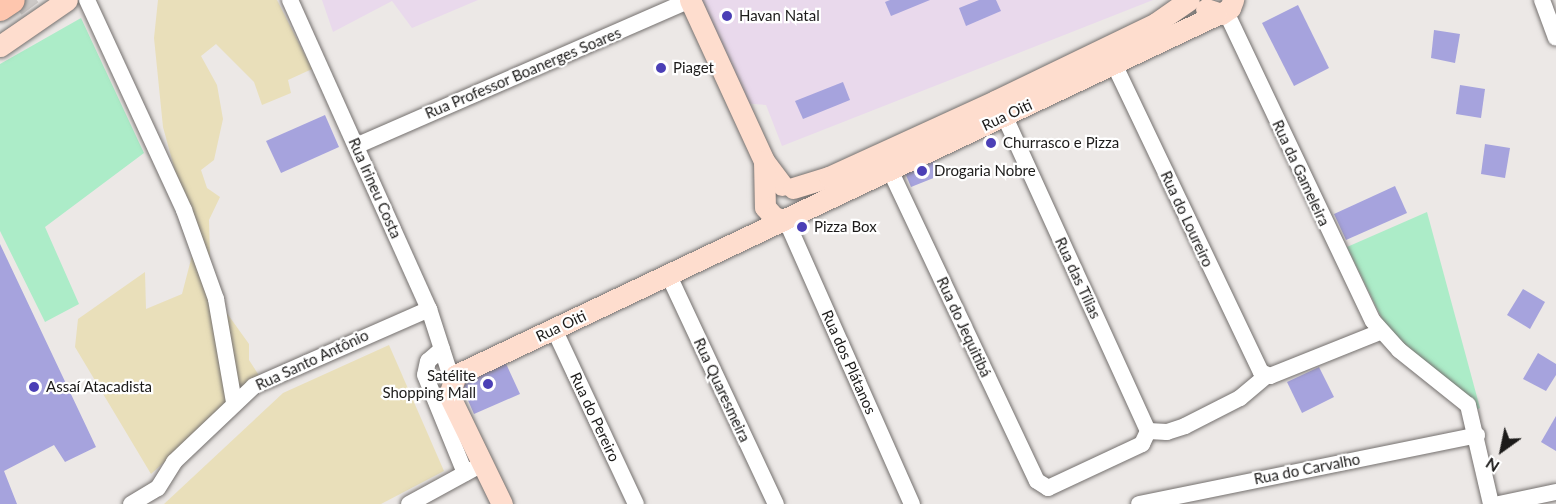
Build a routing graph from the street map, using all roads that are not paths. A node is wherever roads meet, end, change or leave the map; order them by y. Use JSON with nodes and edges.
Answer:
{"nodes":[{"id":1,"x":87,"y":0,"type":"edge"},
{"id":2,"x":290,"y":0,"type":"edge"},
{"id":3,"x":690,"y":0,"type":"edge"},
{"id":4,"x":1189,"y":0,"type":"edge"},
{"id":5,"x":1542,"y":0,"type":"edge"},
{"id":6,"x":63,"y":2,"type":"edge"},
{"id":7,"x":1226,"y":6,"type":"edge"},
{"id":8,"x":13,"y":9,"type":"edge"},
{"id":9,"x":1556,"y":38,"type":"edge"},
{"id":10,"x":0,"y":46,"type":"edge"},
{"id":11,"x":1114,"y":64,"type":"junction"},
{"id":12,"x":1005,"y":117,"type":"junction"},
{"id":13,"x":356,"y":146,"type":"junction"},
{"id":14,"x":764,"y":161,"type":"junction"},
{"id":15,"x":889,"y":168,"type":"junction"},
{"id":16,"x":787,"y":186,"type":"junction"},
{"id":17,"x":765,"y":203,"type":"junction"},
{"id":18,"x":789,"y":218,"type":"junction"},
{"id":19,"x":741,"y":240,"type":"junction"},
{"id":20,"x":669,"y":276,"type":"junction"},
{"id":21,"x":429,"y":309,"type":"junction"},
{"id":22,"x":554,"y":329,"type":"junction"},
{"id":23,"x":1380,"y":332,"type":"junction"},
{"id":24,"x":442,"y":349,"type":"junction"},
{"id":25,"x":1264,"y":375,"type":"junction"},
{"id":26,"x":451,"y":382,"type":"junction"},
{"id":27,"x":234,"y":402,"type":"junction"},
{"id":28,"x":1477,"y":435,"type":"junction"},
{"id":29,"x":1147,"y":436,"type":"junction"},
{"id":30,"x":474,"y":468,"type":"junction"},
{"id":31,"x":1556,"y":492,"type":"edge"},
{"id":32,"x":131,"y":504,"type":"edge"},
{"id":33,"x":409,"y":504,"type":"edge"},
{"id":34,"x":502,"y":504,"type":"edge"},
{"id":35,"x":636,"y":504,"type":"edge"},
{"id":36,"x":776,"y":504,"type":"edge"},
{"id":37,"x":912,"y":504,"type":"edge"},
{"id":38,"x":1138,"y":504,"type":"edge"},
{"id":39,"x":1491,"y":504,"type":"edge"},
{"id":40,"x":1500,"y":504,"type":"edge"}],
"edges":[{"from":1,"to":27,"type":"street"},
{"from":2,"to":13,"type":"street","name":"Rua Irineu Costa"},
{"from":3,"to":13,"type":"street","name":"Rua Professor Boanerges Soares"},
{"from":3,"to":14,"type":"main road"},
{"from":4,"to":16,"type":"main road","name":"Rua Oiti"},
{"from":5,"to":9,"type":"street"},
{"from":6,"to":8,"type":"main road"},
{"from":6,"to":10,"type":"main road"},
{"from":7,"to":11,"type":"main road","name":"Rua Oiti"},
{"from":7,"to":23,"type":"street","name":"Rua da Gameleira"},
{"from":8,"to":10,"type":"main road"},
{"from":11,"to":12,"type":"main road","name":"Rua Oiti"},
{"from":11,"to":25,"type":"street","name":"Rua do Loureiro"},
{"from":12,"to":15,"type":"main road","name":"Rua Oiti"},
{"from":12,"to":29,"type":"street","name":"Rua das Tílias"},
{"from":13,"to":21,"type":"street","name":"Rua Irineu Costa"},
{"from":14,"to":16,"type":"main road"},
{"from":14,"to":17,"type":"main road"},
{"from":15,"to":18,"type":"main road","name":"Rua Oiti"},
{"from":15,"to":29,"type":"street","name":"Rua do Jequitibá"},
{"from":16,"to":17,"type":"main road"},
{"from":16,"to":18,"type":"main road"},
{"from":17,"to":18,"type":"main road"},
{"from":17,"to":19,"type":"main road","name":"Rua Oiti"},
{"from":18,"to":19,"type":"main road","name":"Rua Oiti"},
{"from":18,"to":37,"type":"street","name":"Rua dos Plátanos"},
{"from":19,"to":20,"type":"main road","name":"Rua Oiti"},
{"from":20,"to":22,"type":"main road","name":"Rua Oiti"},
{"from":20,"to":36,"type":"street","name":"Rua Quaresmeira"},
{"from":21,"to":24,"type":"street","name":"Rua Irineu Costa"},
{"from":21,"to":27,"type":"street","name":"Rua Santo Antônio"},
{"from":22,"to":26,"type":"main road","name":"Rua Oiti"},
{"from":22,"to":35,"type":"street","name":"Rua do Pereiro"},
{"from":23,"to":25,"type":"street"},
{"from":23,"to":28,"type":"street"},
{"from":24,"to":26,"type":"street","name":"Rua Irineu Costa"},
{"from":24,"to":30,"type":"street"},
{"from":25,"to":29,"type":"street"},
{"from":26,"to":30,"type":"main road"},
{"from":27,"to":32,"type":"street","name":"Rua Santo Antônio"},
{"from":28,"to":38,"type":"street","name":"Rua do Carvalho"},
{"from":28,"to":39,"type":"street"},
{"from":30,"to":33,"type":"street"},
{"from":30,"to":34,"type":"main road"},
{"from":31,"to":40,"type":"street"}]}
